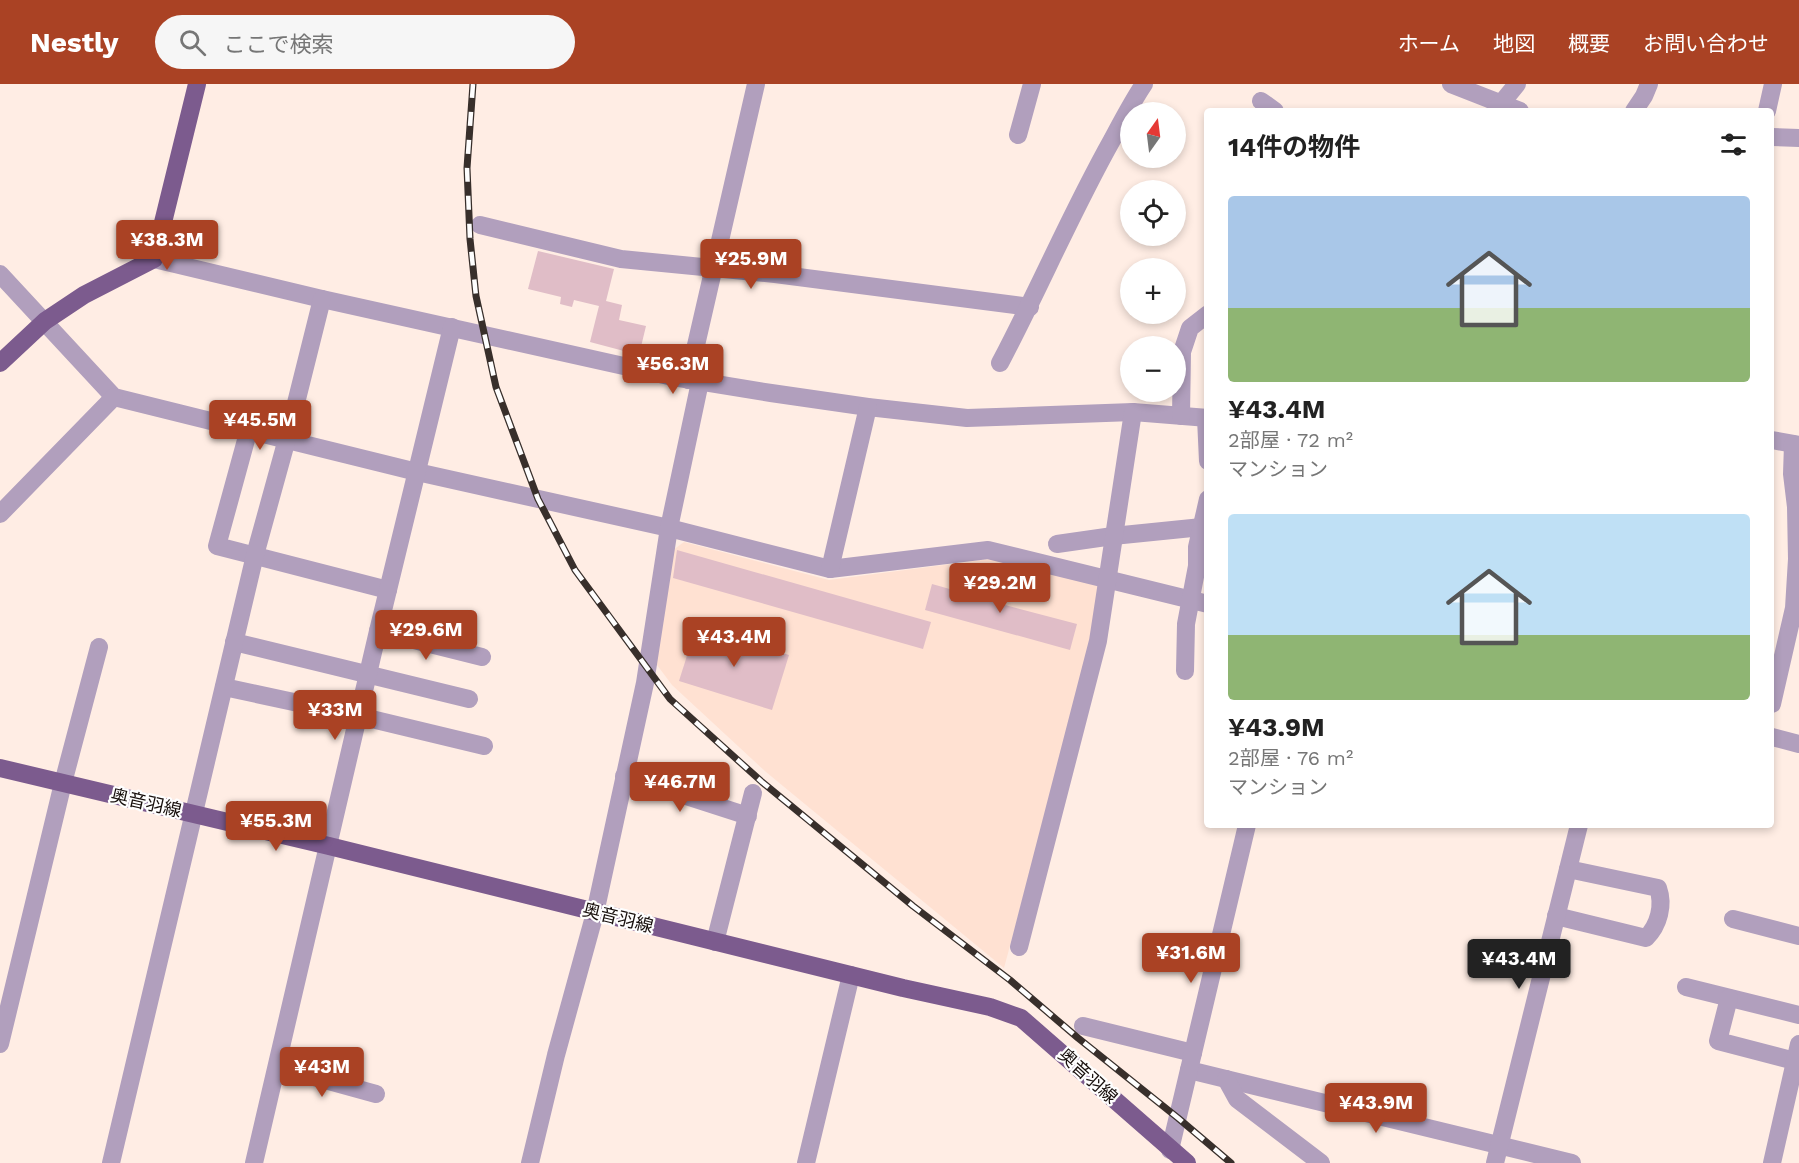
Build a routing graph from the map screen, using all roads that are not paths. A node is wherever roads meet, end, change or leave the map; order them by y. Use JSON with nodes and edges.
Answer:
{"nodes":[{"id":1,"x":197,"y":84,"type":"edge"},
{"id":2,"x":756,"y":84,"type":"edge"},
{"id":3,"x":1032,"y":84,"type":"edge"},
{"id":4,"x":1144,"y":84,"type":"edge"},
{"id":5,"x":1451,"y":84,"type":"edge"},
{"id":6,"x":1517,"y":84,"type":"edge"},
{"id":7,"x":1649,"y":84,"type":"edge"},
{"id":8,"x":1773,"y":84,"type":"edge"},
{"id":9,"x":1498,"y":108,"type":"edge"},
{"id":10,"x":1636,"y":108,"type":"edge"},
{"id":11,"x":1768,"y":108,"type":"edge"},
{"id":12,"x":1018,"y":135,"type":"dead end"},
{"id":13,"x":1774,"y":137,"type":"edge"},
{"id":14,"x":1799,"y":138,"type":"edge"},
{"id":15,"x":480,"y":225,"type":"dead end"},
{"id":16,"x":153,"y":260,"type":"junction"},
{"id":17,"x":712,"y":269,"type":"junction"},
{"id":18,"x":0,"y":274,"type":"edge"},
{"id":19,"x":321,"y":299,"type":"junction"},
{"id":20,"x":1030,"y":307,"type":"junction"},
{"id":21,"x":1204,"y":317,"type":"edge"},
{"id":22,"x":45,"y":321,"type":"junction"},
{"id":23,"x":453,"y":327,"type":"junction"},
{"id":24,"x":0,"y":363,"type":"edge"},
{"id":25,"x":1000,"y":363,"type":"dead end"},
{"id":26,"x":694,"y":381,"type":"junction"},
{"id":27,"x":114,"y":397,"type":"junction"},
{"id":28,"x":868,"y":407,"type":"junction"},
{"id":29,"x":1133,"y":412,"type":"junction"},
{"id":30,"x":1181,"y":416,"type":"junction"},
{"id":31,"x":1204,"y":418,"type":"edge"},
{"id":32,"x":249,"y":429,"type":"junction"},
{"id":33,"x":287,"y":439,"type":"junction"},
{"id":34,"x":1774,"y":440,"type":"edge"},
{"id":35,"x":1796,"y":445,"type":"edge"},
{"id":36,"x":417,"y":472,"type":"junction"},
{"id":37,"x":0,"y":513,"type":"edge"},
{"id":38,"x":1204,"y":518,"type":"edge"},
{"id":39,"x":1202,"y":527,"type":"junction"},
{"id":40,"x":669,"y":528,"type":"junction"},
{"id":41,"x":1113,"y":536,"type":"junction"},
{"id":42,"x":1057,"y":544,"type":"dead end"},
{"id":43,"x":255,"y":555,"type":"junction"},
{"id":44,"x":830,"y":569,"type":"junction"},
{"id":45,"x":1108,"y":580,"type":"junction"},
{"id":46,"x":388,"y":590,"type":"junction"},
{"id":47,"x":1200,"y":602,"type":"edge"},
{"id":48,"x":1794,"y":629,"type":"edge"},
{"id":49,"x":378,"y":631,"type":"junction"},
{"id":50,"x":234,"y":642,"type":"junction"},
{"id":51,"x":99,"y":647,"type":"dead end"},
{"id":52,"x":482,"y":657,"type":"dead end"},
{"id":53,"x":1185,"y":671,"type":"dead end"},
{"id":54,"x":369,"y":675,"type":"junction"},
{"id":55,"x":224,"y":687,"type":"junction"},
{"id":56,"x":1774,"y":697,"type":"edge"},
{"id":57,"x":469,"y":699,"type":"dead end"},
{"id":58,"x":359,"y":716,"type":"junction"},
{"id":59,"x":1774,"y":738,"type":"edge"},
{"id":60,"x":1799,"y":744,"type":"edge"},
{"id":61,"x":484,"y":746,"type":"dead end"},
{"id":62,"x":0,"y":768,"type":"edge"},
{"id":63,"x":624,"y":776,"type":"junction"},
{"id":64,"x":63,"y":783,"type":"junction"},
{"id":65,"x":753,"y":794,"type":"dead end"},
{"id":66,"x":194,"y":814,"type":"junction"},
{"id":67,"x":748,"y":816,"type":"junction"},
{"id":68,"x":1246,"y":828,"type":"edge"},
{"id":69,"x":1577,"y":828,"type":"edge"},
{"id":70,"x":329,"y":846,"type":"junction"},
{"id":71,"x":1568,"y":869,"type":"junction"},
{"id":72,"x":595,"y":913,"type":"junction"},
{"id":73,"x":1556,"y":916,"type":"junction"},
{"id":74,"x":1734,"y":920,"type":"dead end"},
{"id":75,"x":1799,"y":936,"type":"edge"},
{"id":76,"x":715,"y":942,"type":"junction"},
{"id":77,"x":1019,"y":947,"type":"dead end"},
{"id":78,"x":851,"y":975,"type":"junction"},
{"id":79,"x":1686,"y":987,"type":"dead end"},
{"id":80,"x":1729,"y":998,"type":"junction"},
{"id":81,"x":1799,"y":1015,"type":"edge"},
{"id":82,"x":1083,"y":1026,"type":"dead end"},
{"id":83,"x":0,"y":1044,"type":"edge"},
{"id":84,"x":1797,"y":1053,"type":"edge"},
{"id":85,"x":1191,"y":1062,"type":"junction"},
{"id":86,"x":278,"y":1067,"type":"junction"},
{"id":87,"x":1226,"y":1079,"type":"junction"},
{"id":88,"x":376,"y":1094,"type":"dead end"},
{"id":89,"x":1500,"y":1144,"type":"junction"},
{"id":90,"x":1169,"y":1156,"type":"edge"},
{"id":91,"x":111,"y":1163,"type":"edge"},
{"id":92,"x":255,"y":1163,"type":"edge"},
{"id":93,"x":530,"y":1163,"type":"edge"},
{"id":94,"x":806,"y":1163,"type":"edge"},
{"id":95,"x":1187,"y":1163,"type":"edge"},
{"id":96,"x":1321,"y":1163,"type":"edge"},
{"id":97,"x":1495,"y":1163,"type":"edge"},
{"id":98,"x":1572,"y":1163,"type":"edge"},
{"id":99,"x":1772,"y":1163,"type":"edge"}],
"edges":[{"from":1,"to":16,"type":"main road"},
{"from":2,"to":17,"type":"street"},
{"from":3,"to":12,"type":"street"},
{"from":4,"to":20,"type":"street"},
{"from":5,"to":9,"type":"street"},
{"from":6,"to":9,"type":"street"},
{"from":7,"to":10,"type":"street"},
{"from":8,"to":11,"type":"street"},
{"from":13,"to":14,"type":"street"},
{"from":15,"to":17,"type":"street"},
{"from":16,"to":19,"type":"street"},
{"from":16,"to":22,"type":"main road"},
{"from":17,"to":20,"type":"street"},
{"from":17,"to":26,"type":"street"},
{"from":18,"to":22,"type":"street"},
{"from":19,"to":23,"type":"street"},
{"from":19,"to":33,"type":"street"},
{"from":20,"to":25,"type":"street"},
{"from":21,"to":30,"type":"street"},
{"from":22,"to":24,"type":"main road"},
{"from":22,"to":27,"type":"street"},
{"from":23,"to":26,"type":"street"},
{"from":23,"to":36,"type":"street"},
{"from":26,"to":28,"type":"street"},
{"from":26,"to":40,"type":"street"},
{"from":27,"to":32,"type":"street"},
{"from":27,"to":37,"type":"street"},
{"from":28,"to":29,"type":"street"},
{"from":28,"to":44,"type":"street"},
{"from":29,"to":30,"type":"street"},
{"from":29,"to":41,"type":"street"},
{"from":30,"to":31,"type":"street"},
{"from":32,"to":33,"type":"street"},
{"from":32,"to":43,"type":"street"},
{"from":33,"to":36,"type":"street"},
{"from":33,"to":43,"type":"street"},
{"from":34,"to":35,"type":"street"},
{"from":35,"to":48,"type":"street"},
{"from":36,"to":40,"type":"street"},
{"from":36,"to":46,"type":"street"},
{"from":38,"to":39,"type":"street"},
{"from":39,"to":41,"type":"street"},
{"from":39,"to":47,"type":"street"},
{"from":40,"to":44,"type":"street"},
{"from":40,"to":63,"type":"street"},
{"from":41,"to":42,"type":"street"},
{"from":41,"to":45,"type":"street"},
{"from":43,"to":46,"type":"street"},
{"from":43,"to":50,"type":"street"},
{"from":44,"to":45,"type":"street"},
{"from":45,"to":47,"type":"street"},
{"from":45,"to":77,"type":"street"},
{"from":46,"to":49,"type":"street"},
{"from":47,"to":53,"type":"street"},
{"from":48,"to":56,"type":"street"},
{"from":49,"to":52,"type":"street"},
{"from":49,"to":54,"type":"street"},
{"from":50,"to":54,"type":"street"},
{"from":50,"to":55,"type":"street"},
{"from":51,"to":64,"type":"street"},
{"from":54,"to":57,"type":"street"},
{"from":54,"to":58,"type":"street"},
{"from":55,"to":58,"type":"street"},
{"from":55,"to":66,"type":"street"},
{"from":58,"to":61,"type":"street"},
{"from":58,"to":70,"type":"street"},
{"from":59,"to":60,"type":"street"},
{"from":62,"to":64,"type":"main road","name":"奥音羽線"},
{"from":63,"to":67,"type":"street"},
{"from":63,"to":72,"type":"street"},
{"from":64,"to":66,"type":"main road","name":"奥音羽線"},
{"from":64,"to":83,"type":"street"},
{"from":65,"to":67,"type":"street"},
{"from":66,"to":70,"type":"main road","name":"奥音羽線"},
{"from":66,"to":91,"type":"street"},
{"from":67,"to":76,"type":"street"},
{"from":68,"to":85,"type":"street"},
{"from":69,"to":71,"type":"street"},
{"from":70,"to":72,"type":"main road","name":"奥音羽線"},
{"from":70,"to":86,"type":"street"},
{"from":71,"to":73,"type":"street"},
{"from":71,"to":73,"type":"street"},
{"from":72,"to":76,"type":"main road","name":"奥音羽線"},
{"from":72,"to":93,"type":"street"},
{"from":73,"to":89,"type":"street"},
{"from":74,"to":75,"type":"street"},
{"from":76,"to":78,"type":"main road","name":"奥音羽線"},
{"from":78,"to":90,"type":"main road","name":"奥音羽線"},
{"from":78,"to":94,"type":"street"},
{"from":79,"to":80,"type":"street"},
{"from":80,"to":81,"type":"street"},
{"from":80,"to":84,"type":"street"},
{"from":82,"to":85,"type":"street"},
{"from":84,"to":99,"type":"street"},
{"from":85,"to":87,"type":"street"},
{"from":85,"to":90,"type":"street"},
{"from":86,"to":88,"type":"street"},
{"from":86,"to":92,"type":"street"},
{"from":87,"to":89,"type":"street"},
{"from":87,"to":96,"type":"street"},
{"from":89,"to":97,"type":"street"},
{"from":89,"to":98,"type":"street"},
{"from":90,"to":95,"type":"main road","name":"奥音羽線"}]}
